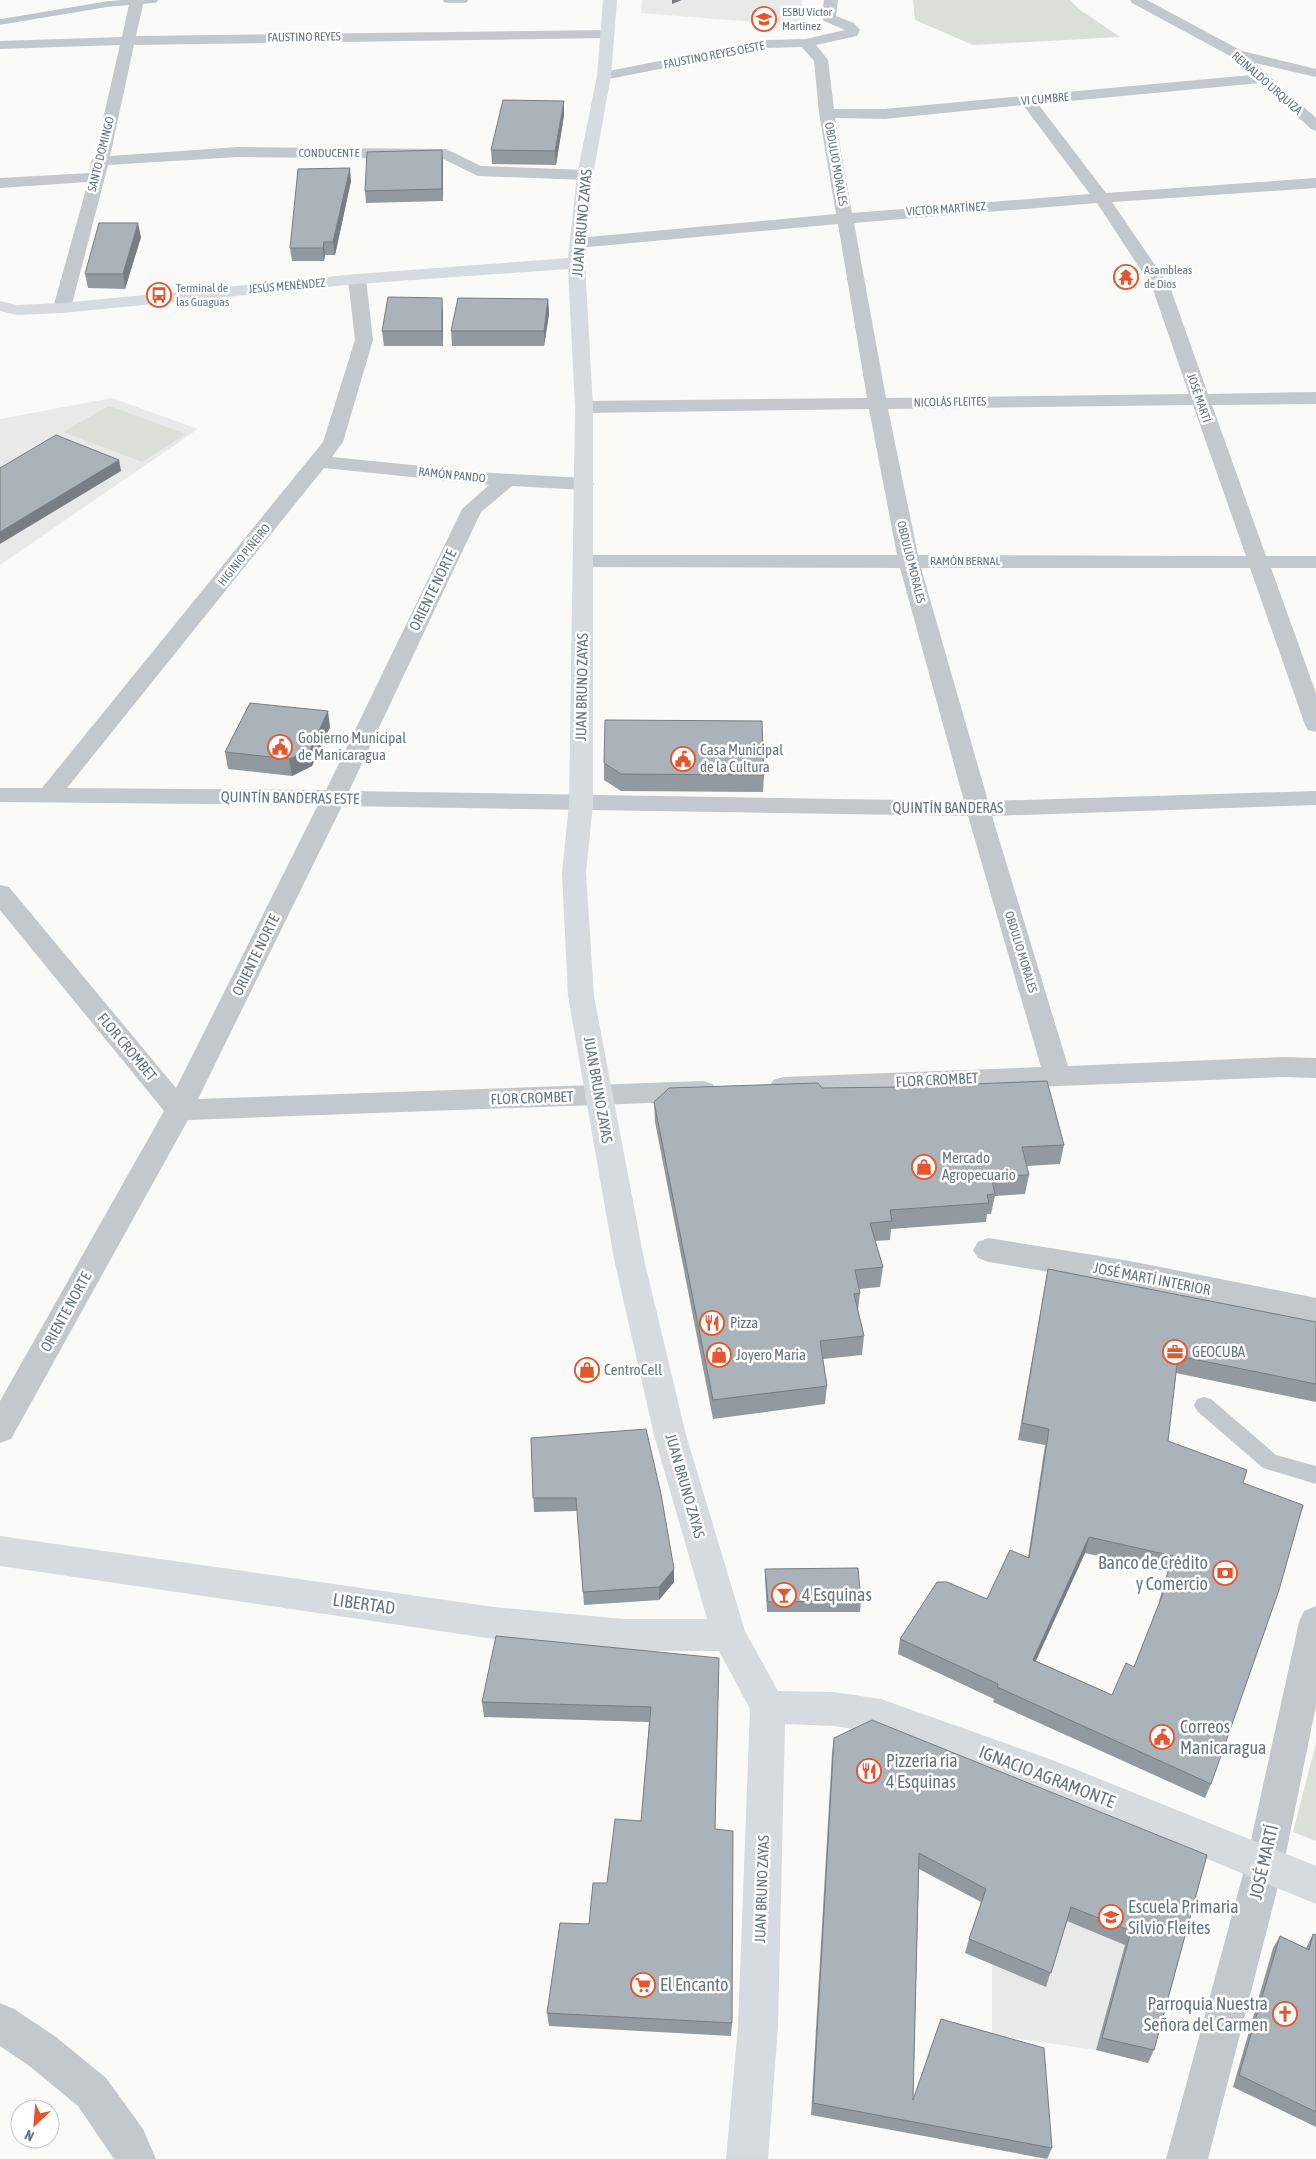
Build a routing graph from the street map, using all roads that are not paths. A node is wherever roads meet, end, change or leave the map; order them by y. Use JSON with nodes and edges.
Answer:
{"nodes":[{"id":1,"x":610,"y":0,"type":"edge"},
{"id":2,"x":831,"y":0,"type":"edge"},
{"id":3,"x":1137,"y":0,"type":"edge"},
{"id":4,"x":137,"y":2,"type":"edge"},
{"id":5,"x":608,"y":34,"type":"junction"},
{"id":6,"x":129,"y":40,"type":"junction"},
{"id":7,"x":806,"y":43,"type":"junction"},
{"id":8,"x":0,"y":45,"type":"edge"},
{"id":9,"x":1237,"y":54,"type":"junction"},
{"id":10,"x":1316,"y":73,"type":"edge"},
{"id":11,"x":604,"y":76,"type":"junction"},
{"id":12,"x":1262,"y":78,"type":"junction"},
{"id":13,"x":1027,"y":100,"type":"junction"},
{"id":14,"x":827,"y":113,"type":"junction"},
{"id":15,"x":1316,"y":126,"type":"edge"},
{"id":16,"x":98,"y":169,"type":"junction"},
{"id":17,"x":585,"y":175,"type":"junction"},
{"id":18,"x":0,"y":183,"type":"edge"},
{"id":19,"x":1316,"y":183,"type":"edge"},
{"id":20,"x":1101,"y":197,"type":"junction"},
{"id":21,"x":846,"y":217,"type":"junction"},
{"id":22,"x":577,"y":253,"type":"junction"},
{"id":23,"x":357,"y":280,"type":"junction"},
{"id":24,"x":0,"y":306,"type":"edge"},
{"id":25,"x":62,"y":308,"type":"junction"},
{"id":26,"x":1316,"y":398,"type":"edge"},
{"id":27,"x":1199,"y":399,"type":"junction"},
{"id":28,"x":876,"y":402,"type":"junction"},
{"id":29,"x":584,"y":407,"type":"junction"},
{"id":30,"x":320,"y":462,"type":"junction"},
{"id":31,"x":507,"y":480,"type":"junction"},
{"id":32,"x":584,"y":484,"type":"junction"},
{"id":33,"x":584,"y":561,"type":"junction"},
{"id":34,"x":908,"y":561,"type":"junction"},
{"id":35,"x":1257,"y":561,"type":"junction"},
{"id":36,"x":1316,"y":562,"type":"edge"},
{"id":37,"x":1316,"y":725,"type":"edge"},
{"id":38,"x":0,"y":796,"type":"edge"},
{"id":39,"x":48,"y":796,"type":"junction"},
{"id":40,"x":334,"y":798,"type":"junction"},
{"id":41,"x":1316,"y":798,"type":"edge"},
{"id":42,"x":581,"y":804,"type":"junction"},
{"id":43,"x":978,"y":809,"type":"junction"},
{"id":44,"x":0,"y":893,"type":"edge"},
{"id":45,"x":1316,"y":1068,"type":"edge"},
{"id":46,"x":1057,"y":1075,"type":"junction"},
{"id":47,"x":758,"y":1088,"type":"edge"},
{"id":48,"x":728,"y":1090,"type":"edge"},
{"id":49,"x":598,"y":1096,"type":"junction"},
{"id":50,"x":179,"y":1110,"type":"junction"},
{"id":51,"x":988,"y":1250,"type":"dead end"},
{"id":52,"x":1316,"y":1310,"type":"edge"},
{"id":53,"x":1204,"y":1405,"type":"dead end"},
{"id":54,"x":0,"y":1430,"type":"edge"},
{"id":55,"x":1316,"y":1475,"type":"edge"},
{"id":56,"x":0,"y":1551,"type":"edge"},
{"id":57,"x":1316,"y":1622,"type":"edge"},
{"id":58,"x":729,"y":1635,"type":"junction"},
{"id":59,"x":768,"y":1707,"type":"junction"},
{"id":60,"x":1265,"y":1863,"type":"junction"},
{"id":61,"x":1316,"y":1885,"type":"edge"},
{"id":62,"x":0,"y":2023,"type":"edge"},
{"id":63,"x":135,"y":2159,"type":"edge"},
{"id":64,"x":746,"y":2159,"type":"edge"},
{"id":65,"x":1187,"y":2159,"type":"edge"}],
"edges":[{"from":1,"to":5,"type":"main road","name":"JUAN BRUNO ZAYAS"},
{"from":2,"to":7,"type":"street","name":"FAUSTINO REYES OESTE"},
{"from":3,"to":9,"type":"street","name":"REINALDO URQUIZA"},
{"from":4,"to":6,"type":"street","name":"SANTO DOMINGO"},
{"from":5,"to":6,"type":"street","name":"FAUSTINO REYES"},
{"from":5,"to":11,"type":"main road","name":"JUAN BRUNO ZAYAS"},
{"from":6,"to":8,"type":"street","name":"FAUSTINO REYES"},
{"from":6,"to":16,"type":"street","name":"SANTO DOMINGO"},
{"from":7,"to":11,"type":"street","name":"FAUSTINO REYES OESTE"},
{"from":7,"to":14,"type":"street","name":"OBDULIO MORALES"},
{"from":9,"to":10,"type":"street"},
{"from":9,"to":12,"type":"street","name":"REINALDO URQUIZA"},
{"from":11,"to":17,"type":"main road","name":"JUAN BRUNO ZAYAS"},
{"from":12,"to":13,"type":"street","name":"VI CUMBRE"},
{"from":12,"to":15,"type":"street","name":"REINALDO URQUIZA"},
{"from":13,"to":14,"type":"street","name":"VI CUMBRE"},
{"from":13,"to":20,"type":"street","name":"JOSÉ MARTÍ"},
{"from":14,"to":21,"type":"street","name":"OBDULIO MORALES"},
{"from":16,"to":17,"type":"street","name":"CONDUCENTE"},
{"from":16,"to":18,"type":"street","name":"CONDUCENTE"},
{"from":16,"to":25,"type":"street","name":"SANTO DOMINGO"},
{"from":17,"to":22,"type":"main road","name":"JUAN BRUNO ZAYAS"},
{"from":19,"to":20,"type":"street","name":"VICTOR MARTÍNEZ"},
{"from":20,"to":21,"type":"street","name":"VICTOR MARTÍNEZ"},
{"from":20,"to":27,"type":"street","name":"JOSÉ MARTÍ"},
{"from":21,"to":22,"type":"street","name":"VICTOR MARTÍNEZ"},
{"from":21,"to":28,"type":"street","name":"OBDULIO MORALES"},
{"from":22,"to":23,"type":"main road","name":"JESÚS MENÉNDEZ"},
{"from":22,"to":29,"type":"main road","name":"JUAN BRUNO ZAYAS"},
{"from":23,"to":25,"type":"main road","name":"JESÚS MENÉNDEZ"},
{"from":23,"to":30,"type":"street","name":"HIGINIO PIÑEIRO"},
{"from":24,"to":25,"type":"main road","name":"JESÚS MENÉNDEZ"},
{"from":26,"to":27,"type":"street","name":"NICOLÁS FLEITES"},
{"from":27,"to":28,"type":"street","name":"NICOLÁS FLEITES"},
{"from":27,"to":35,"type":"street","name":"JOSÉ MARTÍ"},
{"from":28,"to":29,"type":"street","name":"NICOLÁS FLEITES"},
{"from":28,"to":34,"type":"street","name":"OBDULIO MORALES"},
{"from":29,"to":32,"type":"main road","name":"JUAN BRUNO ZAYAS"},
{"from":30,"to":31,"type":"street","name":"RAMÓN PANDO"},
{"from":30,"to":39,"type":"street","name":"HIGINIO PIÑEIRO"},
{"from":31,"to":32,"type":"street","name":"RAMÓN PANDO"},
{"from":31,"to":40,"type":"street","name":"ORIENTE NORTE"},
{"from":32,"to":33,"type":"main road","name":"JUAN BRUNO ZAYAS"},
{"from":33,"to":34,"type":"street","name":"RAMÓN BERNAL"},
{"from":33,"to":42,"type":"main road","name":"JUAN BRUNO ZAYAS"},
{"from":34,"to":35,"type":"street","name":"RAMÓN BERNAL"},
{"from":34,"to":43,"type":"street","name":"OBDULIO MORALES"},
{"from":35,"to":36,"type":"street","name":"RAMÓN BERNAL"},
{"from":35,"to":37,"type":"street","name":"JOSÉ MARTÍ"},
{"from":38,"to":39,"type":"street","name":"QUINTÍN BANDERAS ESTE"},
{"from":39,"to":40,"type":"street","name":"QUINTÍN BANDERAS ESTE"},
{"from":40,"to":42,"type":"street","name":"QUINTÍN BANDERAS ESTE"},
{"from":40,"to":50,"type":"street","name":"ORIENTE NORTE"},
{"from":41,"to":43,"type":"street","name":"QUINTÍN BANDERAS"},
{"from":42,"to":43,"type":"street","name":"QUINTÍN BANDERAS"},
{"from":42,"to":49,"type":"main road","name":"JUAN BRUNO ZAYAS"},
{"from":43,"to":46,"type":"street","name":"OBDULIO MORALES"},
{"from":44,"to":50,"type":"street","name":"FLOR CROMBET"},
{"from":45,"to":46,"type":"street","name":"FLOR CROMBET"},
{"from":46,"to":47,"type":"street","name":"FLOR CROMBET"},
{"from":48,"to":49,"type":"street","name":"FLOR CROMBET"},
{"from":49,"to":50,"type":"street","name":"FLOR CROMBET"},
{"from":49,"to":58,"type":"main road","name":"JUAN BRUNO ZAYAS"},
{"from":50,"to":54,"type":"street","name":"ORIENTE NORTE"},
{"from":51,"to":52,"type":"street","name":"JOSÉ MARTÍ INTERIOR"},
{"from":53,"to":55,"type":"lane"},
{"from":56,"to":58,"type":"main road","name":"LIBERTAD"},
{"from":57,"to":60,"type":"street","name":"JOSÉ MARTÍ"},
{"from":58,"to":59,"type":"main road","name":"JUAN BRUNO ZAYAS"},
{"from":59,"to":60,"type":"main road","name":"IGNACIO AGRAMONTE"},
{"from":59,"to":64,"type":"main road","name":"JUAN BRUNO ZAYAS"},
{"from":60,"to":61,"type":"main road","name":"IGNACIO AGRAMONTE"},
{"from":60,"to":65,"type":"street","name":"JOSÉ MARTÍ"},
{"from":62,"to":63,"type":"street"}]}
